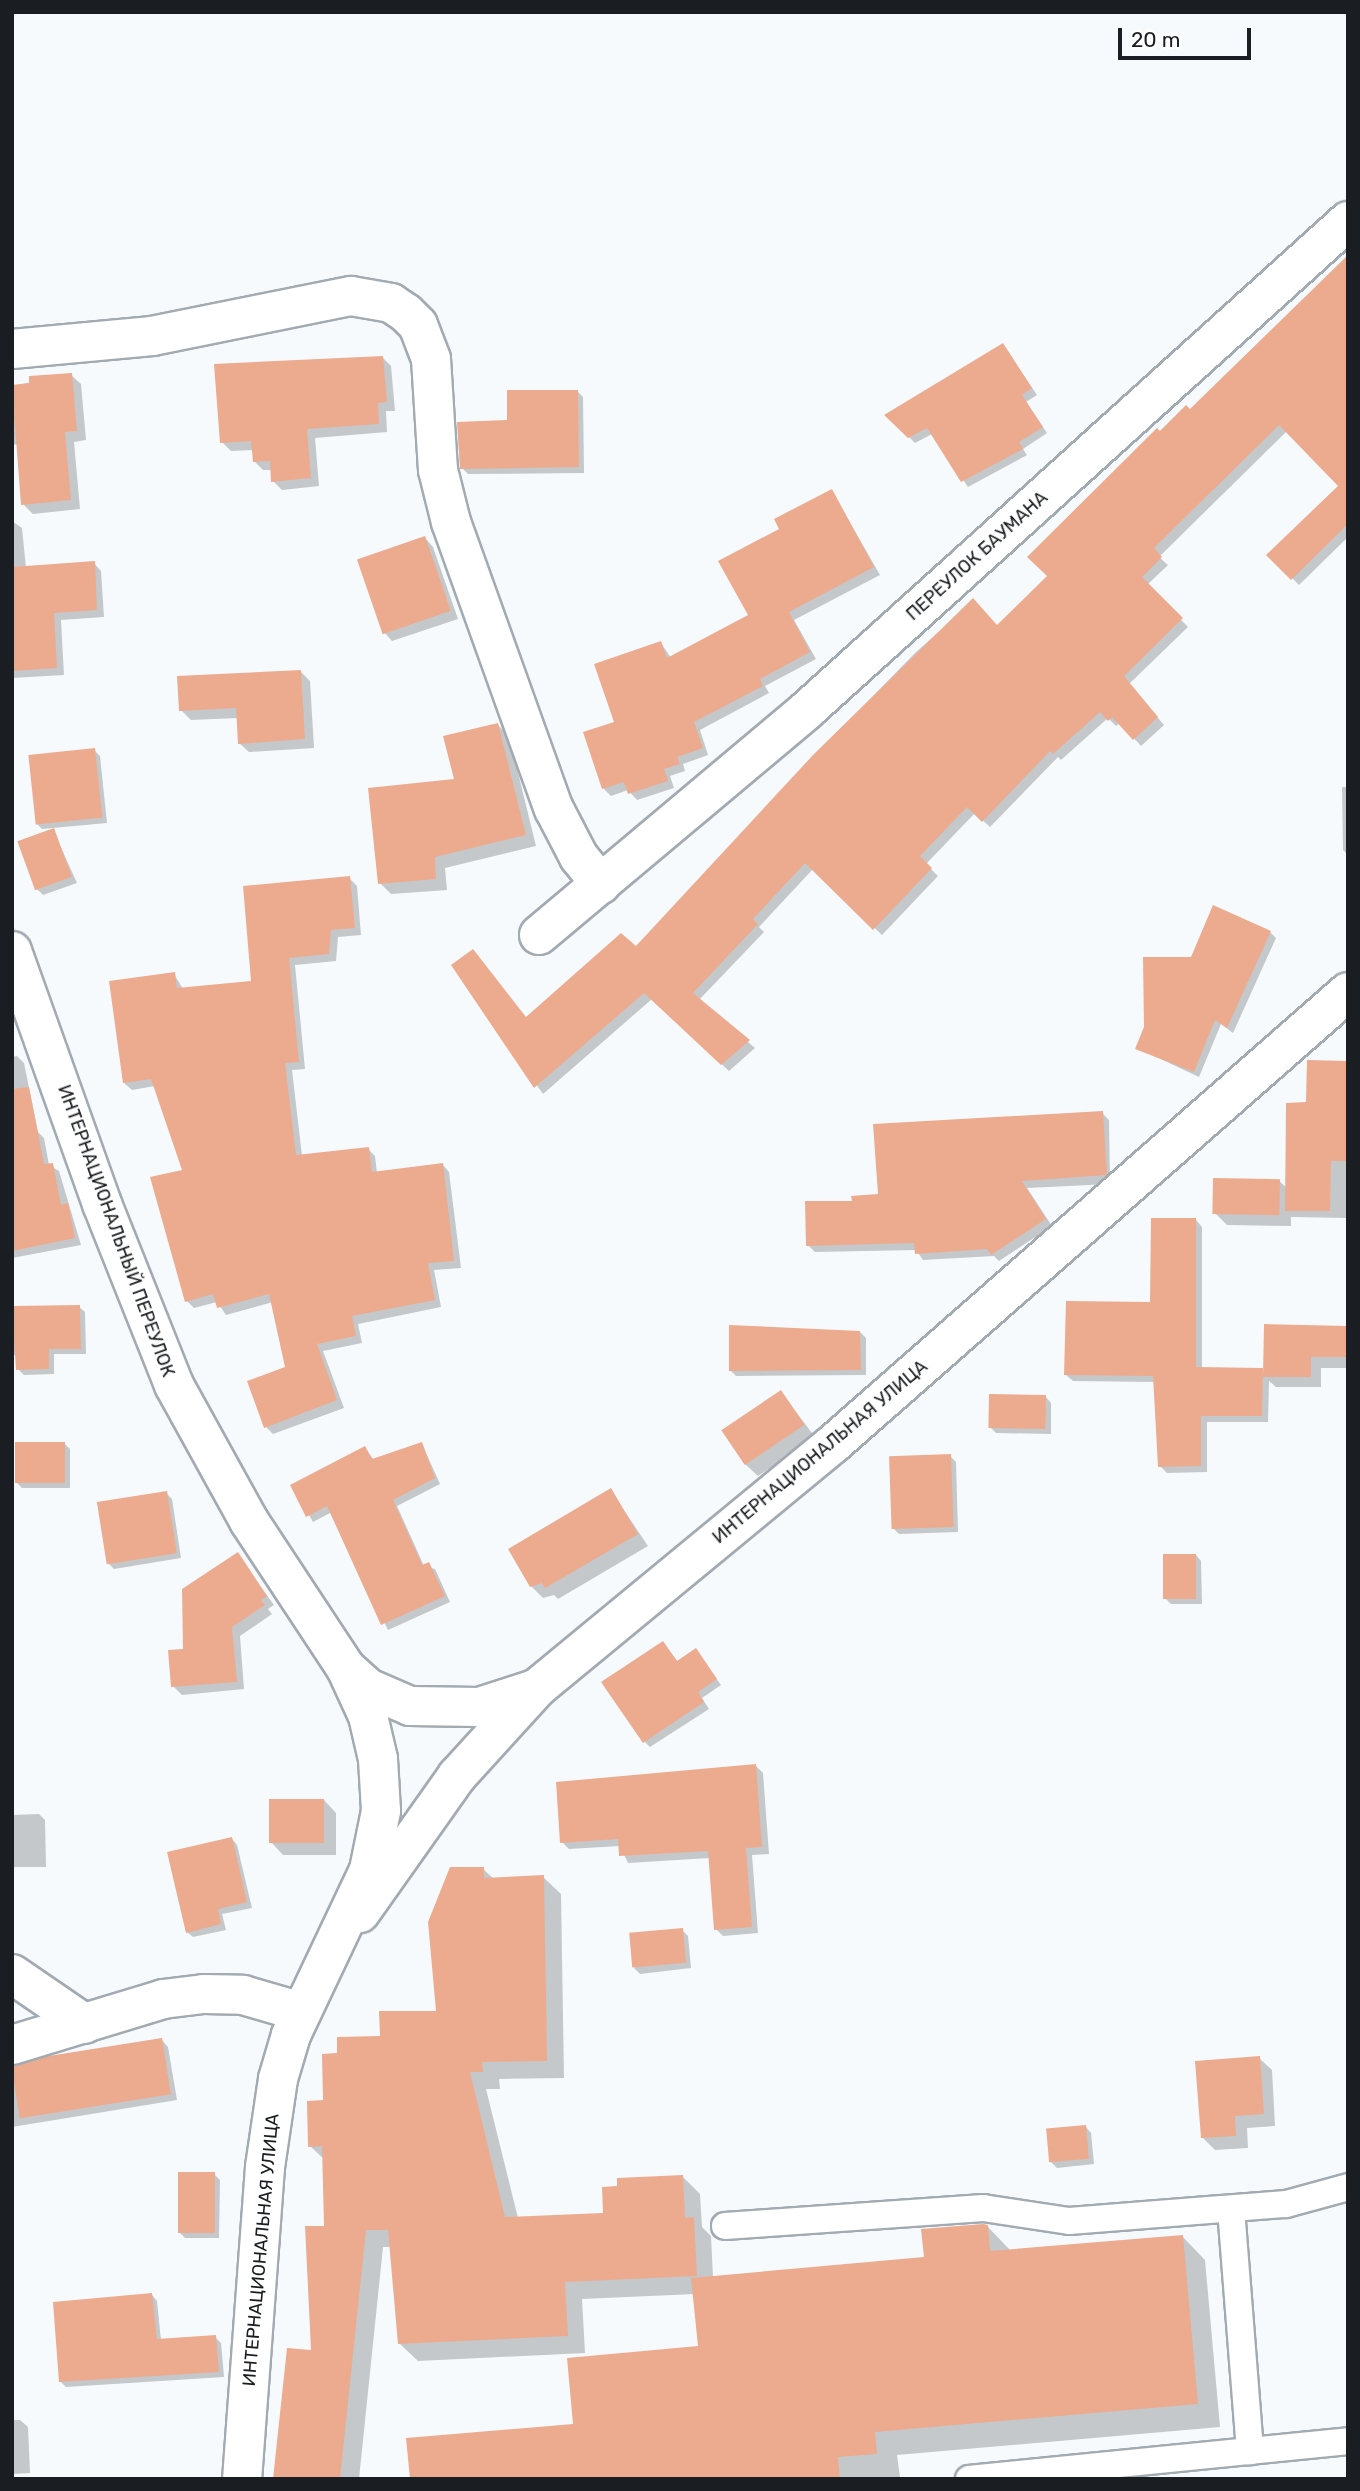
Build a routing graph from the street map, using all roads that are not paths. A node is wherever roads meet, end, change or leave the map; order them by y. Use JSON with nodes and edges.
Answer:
{"nodes":[{"id":1,"x":1348,"y":221,"type":"edge"},
{"id":2,"x":12,"y":349,"type":"edge"},
{"id":3,"x":601,"y":884,"type":"junction"},
{"id":4,"x":539,"y":935,"type":"dead end"},
{"id":5,"x":12,"y":951,"type":"edge"},
{"id":6,"x":1348,"y":992,"type":"edge"},
{"id":7,"x":346,"y":1668,"type":"junction"},
{"id":8,"x":537,"y":1688,"type":"junction"},
{"id":9,"x":379,"y":1759,"type":"joint"},
{"id":10,"x":335,"y":1950,"type":"junction"},
{"id":11,"x":12,"y":1974,"type":"edge"},
{"id":12,"x":302,"y":2012,"type":"junction"},
{"id":13,"x":85,"y":2024,"type":"junction"},
{"id":14,"x":12,"y":2045,"type":"edge"},
{"id":15,"x":1348,"y":2187,"type":"edge"},
{"id":16,"x":1231,"y":2209,"type":"junction"},
{"id":17,"x":725,"y":2227,"type":"dead end"},
{"id":18,"x":1348,"y":2441,"type":"edge"},
{"id":19,"x":1250,"y":2451,"type":"junction"},
{"id":20,"x":242,"y":2479,"type":"edge"},
{"id":21,"x":969,"y":2479,"type":"edge"}],
"edges":[{"from":1,"to":3,"type":"street","name":"ПЕРЕУЛОК БАУМАНА"},
{"from":2,"to":3,"type":"street"},
{"from":3,"to":4,"type":"street","name":"ПЕРЕУЛОК БАУМАНА"},
{"from":5,"to":7,"type":"street","name":"ИНТЕРНАЦИОНАЛЬНЫЙ ПЕРЕУЛОК"},
{"from":6,"to":8,"type":"street","name":"ИНТЕРНАЦИОНАЛЬНАЯ УЛИЦА"},
{"from":7,"to":8,"type":"street"},
{"from":7,"to":9,"type":"street","name":"ИНТЕРНАЦИОНАЛЬНЫЙ ПЕРЕУЛОК"},
{"from":8,"to":10,"type":"street","name":"ИНТЕРНАЦИОНАЛЬНАЯ УЛИЦА"},
{"from":9,"to":10,"type":"street","name":"ИНТЕРНАЦИОНАЛЬНАЯ УЛИЦА"},
{"from":10,"to":12,"type":"street","name":"ИНТЕРНАЦИОНАЛЬНАЯ УЛИЦА"},
{"from":11,"to":13,"type":"street"},
{"from":12,"to":13,"type":"street"},
{"from":12,"to":20,"type":"street","name":"ИНТЕРНАЦИОНАЛЬНАЯ УЛИЦА"},
{"from":13,"to":14,"type":"street"},
{"from":15,"to":16,"type":"lane"},
{"from":16,"to":17,"type":"lane"},
{"from":16,"to":19,"type":"lane"},
{"from":18,"to":19,"type":"lane"},
{"from":19,"to":21,"type":"lane"}]}
